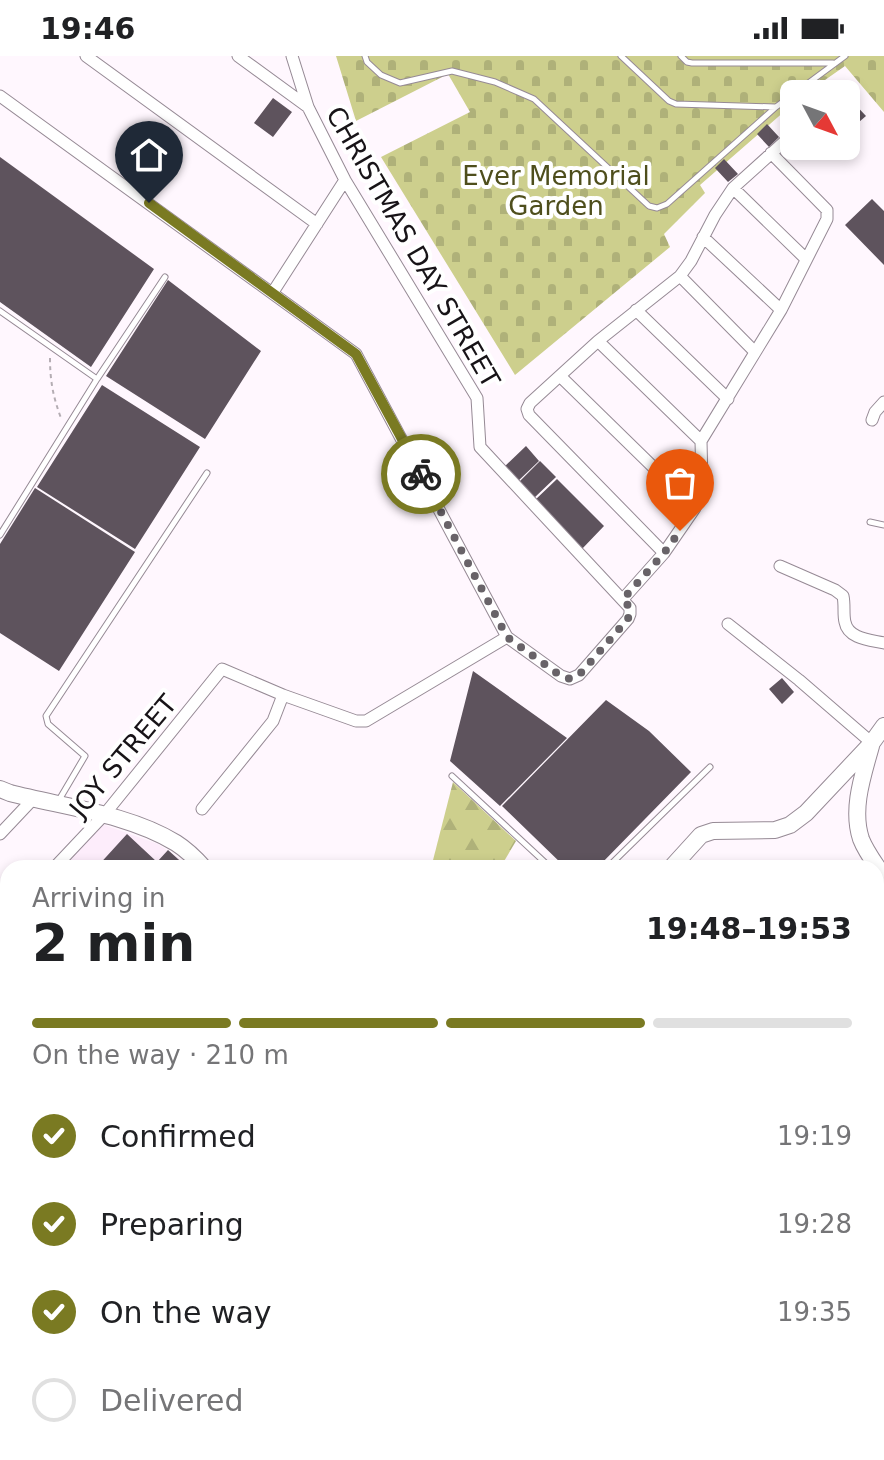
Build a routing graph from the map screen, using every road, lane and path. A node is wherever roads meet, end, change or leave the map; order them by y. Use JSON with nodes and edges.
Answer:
{"nodes":[{"id":1,"x":86,"y":56,"type":"edge"},
{"id":2,"x":238,"y":56,"type":"edge"},
{"id":3,"x":292,"y":56,"type":"edge"},
{"id":4,"x":365,"y":56,"type":"edge"},
{"id":5,"x":621,"y":56,"type":"edge"},
{"id":6,"x":681,"y":56,"type":"edge"},
{"id":7,"x":845,"y":56,"type":"edge"},
{"id":8,"x":834,"y":63,"type":"junction"},
{"id":9,"x":0,"y":96,"type":"edge"},
{"id":10,"x":308,"y":107,"type":"junction"},
{"id":11,"x":776,"y":107,"type":"junction"},
{"id":12,"x":780,"y":145,"type":"edge"},
{"id":13,"x":771,"y":153,"type":"junction"},
{"id":14,"x":345,"y":180,"type":"junction"},
{"id":15,"x":733,"y":188,"type":"junction"},
{"id":16,"x":317,"y":224,"type":"junction"},
{"id":17,"x":703,"y":237,"type":"junction"},
{"id":18,"x":806,"y":259,"type":"junction"},
{"id":19,"x":680,"y":276,"type":"junction"},
{"id":20,"x":165,"y":277,"type":"dead end"},
{"id":21,"x":273,"y":292,"type":"junction"},
{"id":22,"x":636,"y":310,"type":"junction"},
{"id":23,"x":781,"y":310,"type":"junction"},
{"id":24,"x":0,"y":311,"type":"edge"},
{"id":25,"x":598,"y":341,"type":"junction"},
{"id":26,"x":50,"y":347,"type":"junction"},
{"id":27,"x":754,"y":351,"type":"junction"},
{"id":28,"x":561,"y":377,"type":"junction"},
{"id":29,"x":97,"y":379,"type":"junction"},
{"id":30,"x":728,"y":399,"type":"junction"},
{"id":31,"x":884,"y":402,"type":"edge"},
{"id":32,"x":872,"y":420,"type":"dead end"},
{"id":33,"x":65,"y":430,"type":"junction"},
{"id":34,"x":701,"y":441,"type":"junction"},
{"id":35,"x":207,"y":473,"type":"dead end"},
{"id":36,"x":695,"y":508,"type":"junction"},
{"id":37,"x":870,"y":522,"type":"dead end"},
{"id":38,"x":884,"y":525,"type":"edge"},
{"id":39,"x":0,"y":535,"type":"edge"},
{"id":40,"x":664,"y":553,"type":"junction"},
{"id":41,"x":780,"y":566,"type":"dead end"},
{"id":42,"x":623,"y":599,"type":"junction"},
{"id":43,"x":728,"y":624,"type":"dead end"},
{"id":44,"x":507,"y":637,"type":"junction"},
{"id":45,"x":884,"y":643,"type":"edge"},
{"id":46,"x":283,"y":695,"type":"junction"},
{"id":47,"x":884,"y":726,"type":"edge"},
{"id":48,"x":872,"y":743,"type":"junction"},
{"id":49,"x":710,"y":767,"type":"dead end"},
{"id":50,"x":452,"y":776,"type":"dead end"},
{"id":51,"x":0,"y":789,"type":"edge"},
{"id":52,"x":33,"y":799,"type":"junction"},
{"id":53,"x":57,"y":805,"type":"junction"},
{"id":54,"x":202,"y":809,"type":"dead end"},
{"id":55,"x":104,"y":815,"type":"junction"},
{"id":56,"x":0,"y":834,"type":"edge"},
{"id":57,"x":62,"y":860,"type":"edge"},
{"id":58,"x":195,"y":860,"type":"edge"},
{"id":59,"x":542,"y":860,"type":"edge"},
{"id":60,"x":615,"y":860,"type":"edge"},
{"id":61,"x":678,"y":860,"type":"edge"},
{"id":62,"x":873,"y":860,"type":"edge"}],
"edges":[{"from":1,"to":16,"type":"street"},
{"from":2,"to":10,"type":"street"},
{"from":3,"to":10,"type":"street","name":"CHRISTMAS DAY STREET"},
{"from":4,"to":11,"type":"lane"},
{"from":5,"to":11,"type":"lane"},
{"from":6,"to":8,"type":"lane"},
{"from":7,"to":8,"type":"lane"},
{"from":8,"to":11,"type":"lane"},
{"from":9,"to":21,"type":"street"},
{"from":10,"to":14,"type":"street","name":"CHRISTMAS DAY STREET"},
{"from":12,"to":13,"type":"street"},
{"from":13,"to":15,"type":"street"},
{"from":13,"to":18,"type":"street"},
{"from":14,"to":16,"type":"street"},
{"from":14,"to":42,"type":"street","name":"CHRISTMAS DAY STREET"},
{"from":15,"to":17,"type":"street"},
{"from":15,"to":18,"type":"street"},
{"from":16,"to":21,"type":"street"},
{"from":17,"to":19,"type":"street"},
{"from":17,"to":23,"type":"street"},
{"from":18,"to":23,"type":"street"},
{"from":19,"to":22,"type":"street"},
{"from":19,"to":27,"type":"street"},
{"from":20,"to":29,"type":"lane"},
{"from":21,"to":44,"type":"street"},
{"from":22,"to":25,"type":"street"},
{"from":22,"to":30,"type":"street"},
{"from":23,"to":27,"type":"street"},
{"from":24,"to":26,"type":"lane"},
{"from":25,"to":28,"type":"street"},
{"from":25,"to":34,"type":"street"},
{"from":26,"to":29,"type":"lane"},
{"from":26,"to":33,"type":"path"},
{"from":27,"to":30,"type":"street"},
{"from":28,"to":36,"type":"street"},
{"from":28,"to":40,"type":"street"},
{"from":29,"to":33,"type":"lane"},
{"from":30,"to":34,"type":"street"},
{"from":31,"to":32,"type":"street"},
{"from":33,"to":39,"type":"lane"},
{"from":34,"to":36,"type":"street"},
{"from":35,"to":53,"type":"lane"},
{"from":36,"to":40,"type":"street"},
{"from":37,"to":38,"type":"lane"},
{"from":40,"to":42,"type":"street"},
{"from":41,"to":45,"type":"street"},
{"from":42,"to":44,"type":"street"},
{"from":43,"to":48,"type":"street"},
{"from":44,"to":46,"type":"street"},
{"from":46,"to":54,"type":"street"},
{"from":46,"to":55,"type":"street","name":"JOY STREET"},
{"from":47,"to":48,"type":"main road"},
{"from":48,"to":61,"type":"main road"},
{"from":48,"to":62,"type":"main road"},
{"from":49,"to":60,"type":"lane"},
{"from":50,"to":59,"type":"lane"},
{"from":51,"to":52,"type":"main road"},
{"from":52,"to":53,"type":"main road"},
{"from":52,"to":56,"type":"street"},
{"from":53,"to":55,"type":"main road"},
{"from":55,"to":57,"type":"street","name":"JOY STREET"},
{"from":55,"to":58,"type":"main road"}]}
